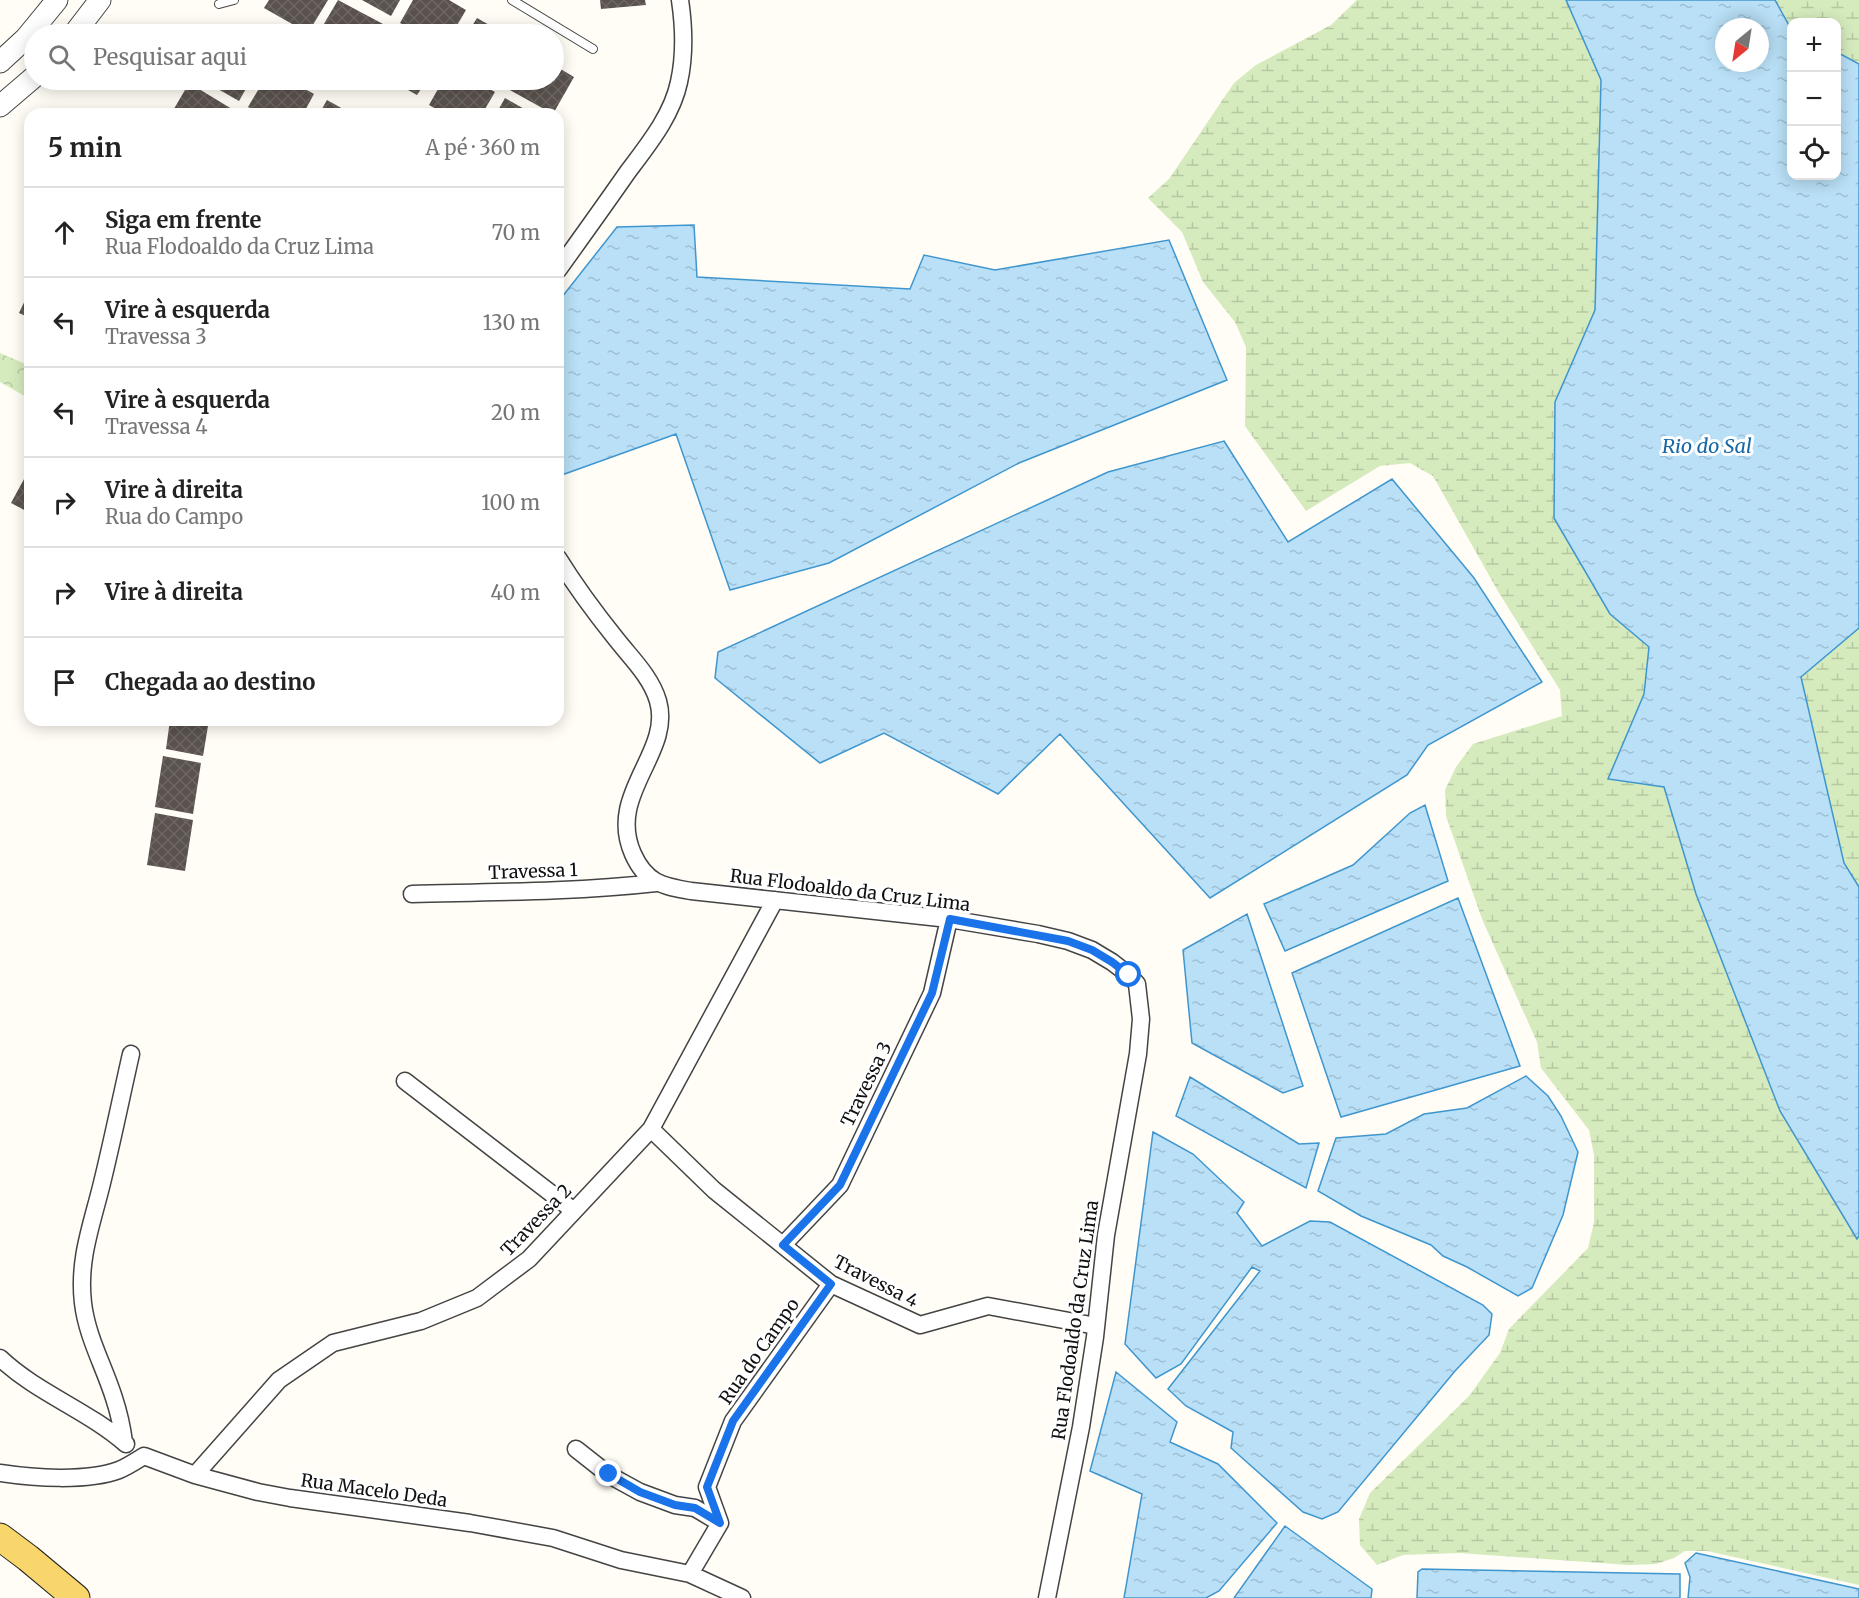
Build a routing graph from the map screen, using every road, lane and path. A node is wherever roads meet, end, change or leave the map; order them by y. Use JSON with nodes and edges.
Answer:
{"nodes":[{"id":1,"x":57,"y":0,"type":"edge"},
{"id":2,"x":100,"y":0,"type":"edge"},
{"id":3,"x":234,"y":0,"type":"edge"},
{"id":4,"x":512,"y":0,"type":"edge"},
{"id":5,"x":680,"y":0,"type":"edge"},
{"id":6,"x":219,"y":4,"type":"dead end"},
{"id":7,"x":37,"y":24,"type":"edge"},
{"id":8,"x":82,"y":24,"type":"edge"},
{"id":9,"x":552,"y":24,"type":"edge"},
{"id":10,"x":564,"y":31,"type":"edge"},
{"id":11,"x":24,"y":40,"type":"edge"},
{"id":12,"x":593,"y":49,"type":"dead end"},
{"id":13,"x":0,"y":62,"type":"edge"},
{"id":14,"x":24,"y":86,"type":"edge"},
{"id":15,"x":0,"y":106,"type":"edge"},
{"id":16,"x":564,"y":262,"type":"edge"},
{"id":17,"x":564,"y":568,"type":"edge"},
{"id":18,"x":656,"y":883,"type":"junction"},
{"id":19,"x":412,"y":894,"type":"dead end"},
{"id":20,"x":775,"y":900,"type":"junction"},
{"id":21,"x":950,"y":919,"type":"junction"},
{"id":22,"x":131,"y":1054,"type":"dead end"},
{"id":23,"x":405,"y":1082,"type":"dead end"},
{"id":24,"x":651,"y":1129,"type":"junction"},
{"id":25,"x":574,"y":1211,"type":"junction"},
{"id":26,"x":783,"y":1245,"type":"junction"},
{"id":27,"x":831,"y":1284,"type":"junction"},
{"id":28,"x":1096,"y":1326,"type":"junction"},
{"id":29,"x":0,"y":1358,"type":"edge"},
{"id":30,"x":124,"y":1443,"type":"junction"},
{"id":31,"x":576,"y":1449,"type":"dead end"},
{"id":32,"x":144,"y":1456,"type":"junction"},
{"id":33,"x":0,"y":1473,"type":"edge"},
{"id":34,"x":195,"y":1475,"type":"junction"},
{"id":35,"x":720,"y":1523,"type":"junction"},
{"id":36,"x":0,"y":1537,"type":"edge"},
{"id":37,"x":690,"y":1574,"type":"junction"},
{"id":38,"x":76,"y":1598,"type":"edge"},
{"id":39,"x":742,"y":1598,"type":"edge"},
{"id":40,"x":1047,"y":1598,"type":"edge"}],
"edges":[{"from":1,"to":7,"type":"street"},
{"from":2,"to":8,"type":"street"},
{"from":3,"to":6,"type":"lane"},
{"from":4,"to":9,"type":"lane"},
{"from":5,"to":16,"type":"street"},
{"from":10,"to":12,"type":"lane"},
{"from":11,"to":13,"type":"street"},
{"from":14,"to":15,"type":"street"},
{"from":17,"to":18,"type":"street"},
{"from":18,"to":19,"type":"street","name":"Travessa 1"},
{"from":18,"to":20,"type":"street","name":"Rua Flodoaldo da Cruz Lima"},
{"from":20,"to":21,"type":"street","name":"Rua Flodoaldo da Cruz Lima"},
{"from":20,"to":24,"type":"street","name":"Travessa 2"},
{"from":21,"to":26,"type":"street","name":"Travessa 3"},
{"from":21,"to":28,"type":"street","name":"Rua Flodoaldo da Cruz Lima"},
{"from":22,"to":30,"type":"street"},
{"from":23,"to":25,"type":"street"},
{"from":24,"to":25,"type":"street","name":"Travessa 2"},
{"from":24,"to":26,"type":"street","name":"Travessa 4"},
{"from":25,"to":34,"type":"street","name":"Travessa 2"},
{"from":26,"to":27,"type":"street","name":"Travessa 4"},
{"from":27,"to":28,"type":"street","name":"Travessa 4"},
{"from":27,"to":35,"type":"street","name":"Rua do Campo"},
{"from":28,"to":40,"type":"street","name":"Rua Flodoaldo da Cruz Lima"},
{"from":29,"to":30,"type":"street","name":"Rua Macelo Deda"},
{"from":30,"to":32,"type":"street","name":"Rua Macelo Deda"},
{"from":31,"to":35,"type":"street"},
{"from":32,"to":33,"type":"street"},
{"from":32,"to":34,"type":"street","name":"Rua Macelo Deda"},
{"from":34,"to":37,"type":"street","name":"Rua Macelo Deda"},
{"from":35,"to":37,"type":"street"},
{"from":36,"to":38,"type":"main road"},
{"from":37,"to":39,"type":"street","name":"Rua Macelo Deda"}]}
